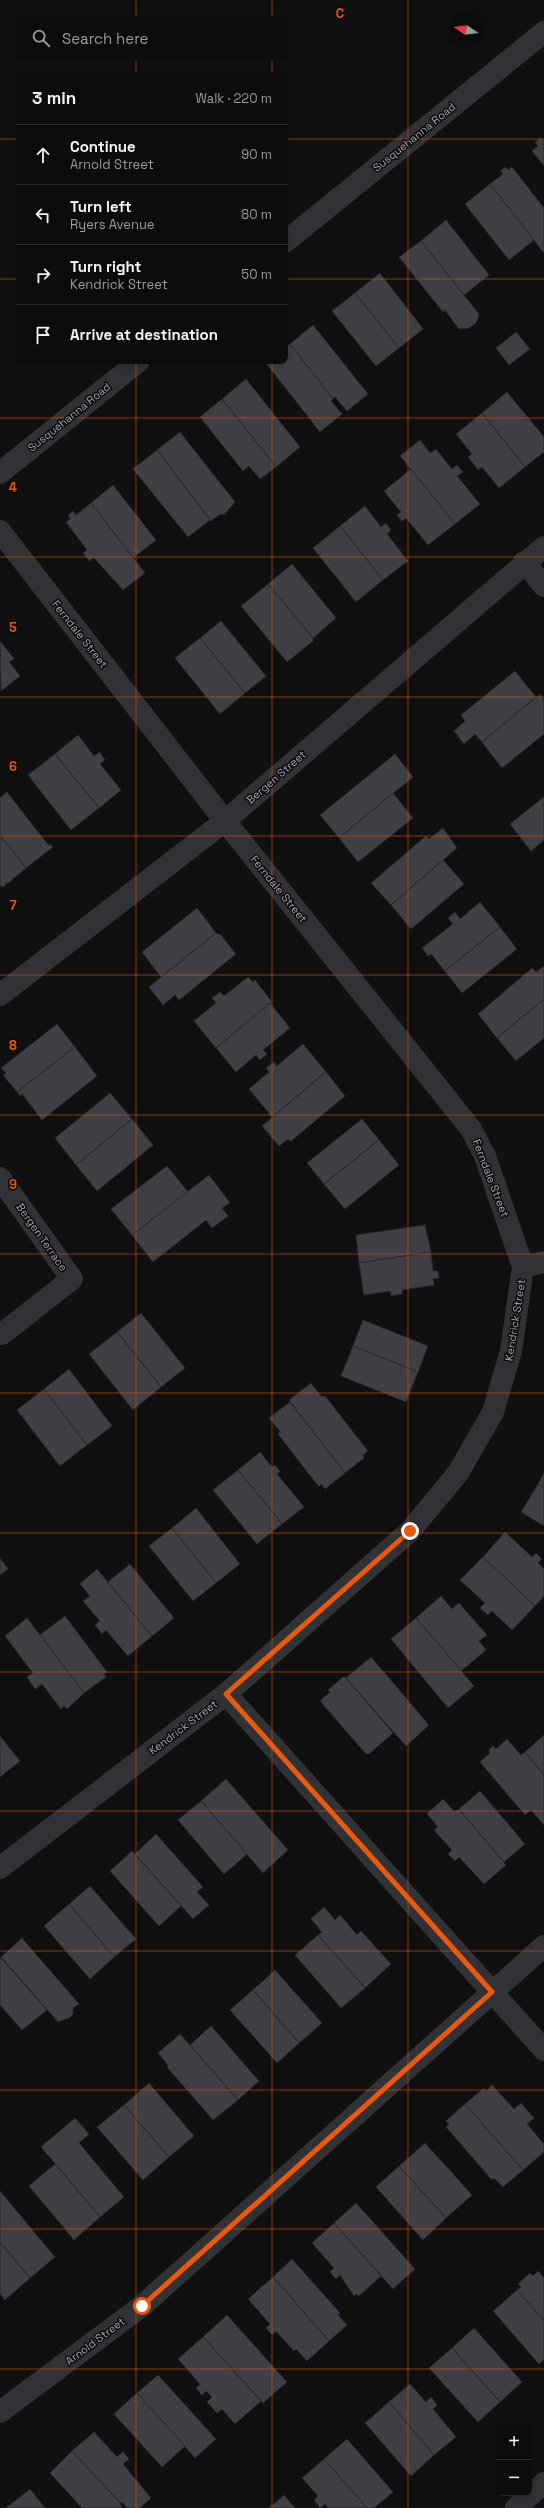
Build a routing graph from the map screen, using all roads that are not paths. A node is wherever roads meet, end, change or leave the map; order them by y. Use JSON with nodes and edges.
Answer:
{"nodes":[{"id":1,"x":544,"y":32,"type":"edge"},
{"id":2,"x":288,"y":240,"type":"edge"},
{"id":3,"x":135,"y":364,"type":"edge"},
{"id":4,"x":0,"y":473,"type":"edge"},
{"id":5,"x":0,"y":531,"type":"edge"},
{"id":6,"x":544,"y":547,"type":"edge"},
{"id":7,"x":524,"y":562,"type":"junction"},
{"id":8,"x":544,"y":586,"type":"edge"},
{"id":9,"x":225,"y":821,"type":"junction"},
{"id":10,"x":0,"y":995,"type":"edge"},
{"id":11,"x":0,"y":1178,"type":"edge"},
{"id":12,"x":544,"y":1262,"type":"edge"},
{"id":13,"x":523,"y":1267,"type":"junction"},
{"id":14,"x":0,"y":1332,"type":"edge"},
{"id":15,"x":226,"y":1694,"type":"junction"},
{"id":16,"x":0,"y":1868,"type":"edge"},
{"id":17,"x":544,"y":1946,"type":"edge"},
{"id":18,"x":492,"y":1992,"type":"junction"},
{"id":19,"x":544,"y":2050,"type":"edge"},
{"id":20,"x":0,"y":2412,"type":"edge"},
{"id":21,"x":544,"y":2483,"type":"edge"},
{"id":22,"x":516,"y":2508,"type":"edge"}],
"edges":[{"from":1,"to":2,"type":"street","name":"Susquehanna Road"},
{"from":3,"to":4,"type":"street","name":"Susquehanna Road"},
{"from":5,"to":9,"type":"street","name":"Ferndale Street"},
{"from":6,"to":7,"type":"street","name":"Bergen Street"},
{"from":7,"to":8,"type":"street"},
{"from":7,"to":9,"type":"street","name":"Bergen Street"},
{"from":9,"to":10,"type":"street","name":"Bergen Street"},
{"from":9,"to":13,"type":"street","name":"Ferndale Street"},
{"from":11,"to":14,"type":"street","name":"Bergen Terrace"},
{"from":12,"to":13,"type":"street","name":"Kendrick Street"},
{"from":13,"to":15,"type":"street","name":"Kendrick Street"},
{"from":15,"to":16,"type":"street","name":"Kendrick Street"},
{"from":15,"to":18,"type":"street"},
{"from":17,"to":18,"type":"street","name":"Arnold Street"},
{"from":18,"to":19,"type":"street"},
{"from":18,"to":20,"type":"street","name":"Arnold Street"},
{"from":21,"to":22,"type":"street"}]}
